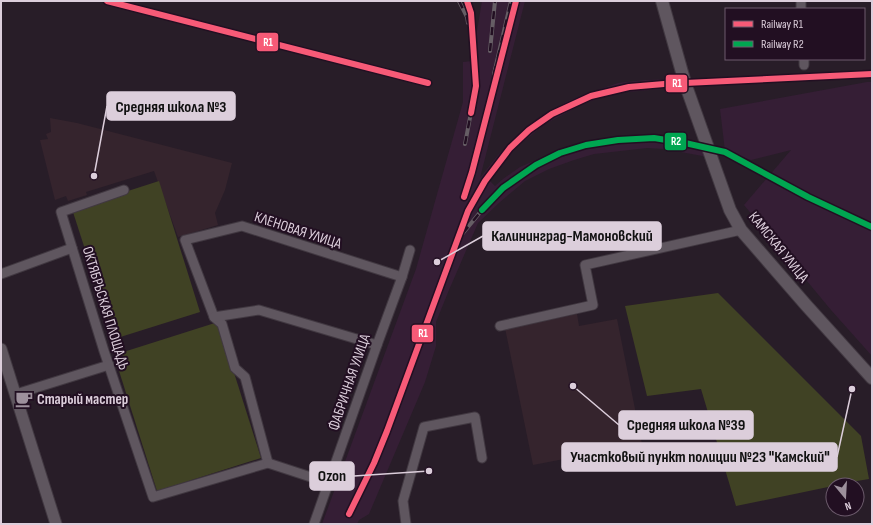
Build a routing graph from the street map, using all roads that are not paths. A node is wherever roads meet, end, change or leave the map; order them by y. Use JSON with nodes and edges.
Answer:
{"nodes":[{"id":1,"x":662,"y":1,"type":"edge"},
{"id":2,"x":124,"y":190,"type":"dead end"},
{"id":3,"x":741,"y":230,"type":"junction"},
{"id":4,"x":72,"y":248,"type":"junction"},
{"id":5,"x":410,"y":250,"type":"dead end"},
{"id":6,"x":1,"y":274,"type":"edge"},
{"id":7,"x":402,"y":277,"type":"junction"},
{"id":8,"x":214,"y":317,"type":"junction"},
{"id":9,"x":500,"y":326,"type":"dead end"},
{"id":10,"x":376,"y":345,"type":"junction"},
{"id":11,"x":1,"y":349,"type":"edge"},
{"id":12,"x":108,"y":365,"type":"junction"},
{"id":13,"x":872,"y":378,"type":"edge"},
{"id":14,"x":16,"y":394,"type":"junction"},
{"id":15,"x":482,"y":458,"type":"dead end"},
{"id":16,"x":268,"y":463,"type":"junction"},
{"id":17,"x":329,"y":483,"type":"junction"},
{"id":18,"x":56,"y":524,"type":"edge"},
{"id":19,"x":314,"y":524,"type":"edge"},
{"id":20,"x":406,"y":524,"type":"edge"}],
"edges":[{"from":1,"to":3,"type":"main road","name":"КАМСКАЯ УЛИЦА"},
{"from":2,"to":4,"type":"street","name":"ОКТЯБРЬСКАЯ ПЛОЩАДЬ"},
{"from":3,"to":9,"type":"street"},
{"from":3,"to":13,"type":"main road","name":"КАМСКАЯ УЛИЦА"},
{"from":4,"to":6,"type":"street"},
{"from":4,"to":12,"type":"street","name":"ОКТЯБРЬСКАЯ ПЛОЩАДЬ"},
{"from":5,"to":7,"type":"street","name":"ФАБРИЧНАЯ УЛИЦА"},
{"from":7,"to":8,"type":"street","name":"КЛЕНОВАЯ УЛИЦА"},
{"from":7,"to":10,"type":"street","name":"ФАБРИЧНАЯ УЛИЦА"},
{"from":8,"to":10,"type":"street"},
{"from":8,"to":16,"type":"street"},
{"from":10,"to":17,"type":"street","name":"ФАБРИЧНАЯ УЛИЦА"},
{"from":11,"to":14,"type":"street"},
{"from":12,"to":14,"type":"street"},
{"from":12,"to":16,"type":"street","name":"ОКТЯБРЬСКАЯ ПЛОЩАДЬ"},
{"from":14,"to":18,"type":"street"},
{"from":15,"to":20,"type":"street"},
{"from":16,"to":17,"type":"street"},
{"from":17,"to":19,"type":"street","name":"ФАБРИЧНАЯ УЛИЦА"}]}
